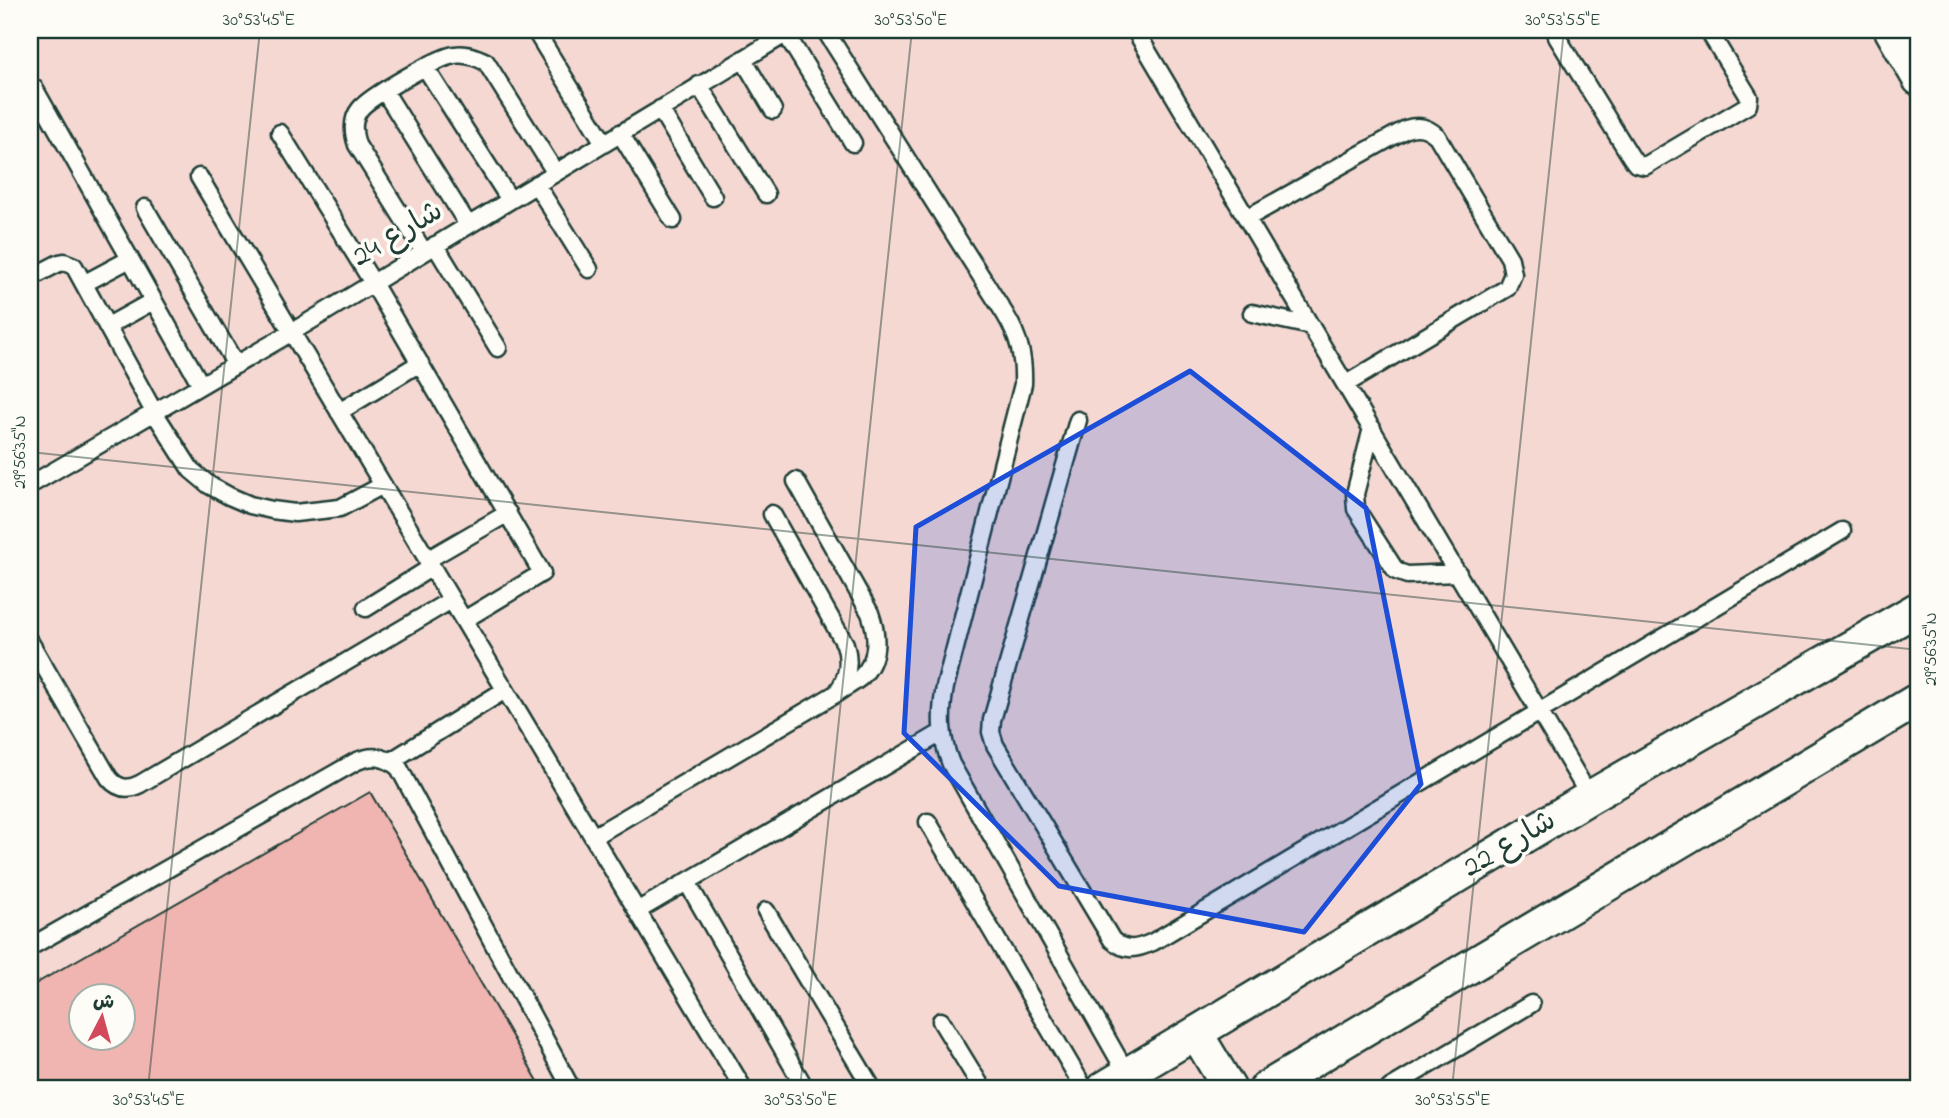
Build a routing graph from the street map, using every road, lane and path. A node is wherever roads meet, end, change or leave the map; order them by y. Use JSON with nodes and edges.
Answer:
{"nodes":[{"id":1,"x":535,"y":30,"type":"edge"},
{"id":2,"x":825,"y":30,"type":"edge"},
{"id":3,"x":1135,"y":30,"type":"edge"},
{"id":4,"x":1556,"y":30,"type":"edge"},
{"id":5,"x":1891,"y":30,"type":"edge"},
{"id":6,"x":1711,"y":31,"type":"edge"},
{"id":7,"x":789,"y":32,"type":"edge"},
{"id":8,"x":743,"y":59,"type":"junction"},
{"id":9,"x":425,"y":68,"type":"junction"},
{"id":10,"x":1919,"y":79,"type":"edge"},
{"id":11,"x":699,"y":85,"type":"junction"},
{"id":12,"x":34,"y":88,"type":"dead end"},
{"id":13,"x":385,"y":92,"type":"junction"},
{"id":14,"x":660,"y":109,"type":"junction"},
{"id":15,"x":774,"y":110,"type":"dead end"},
{"id":16,"x":279,"y":132,"type":"dead end"},
{"id":17,"x":620,"y":133,"type":"junction"},
{"id":18,"x":604,"y":143,"type":"junction"},
{"id":19,"x":853,"y":143,"type":"dead end"},
{"id":20,"x":555,"y":172,"type":"junction"},
{"id":21,"x":199,"y":177,"type":"dead end"},
{"id":22,"x":536,"y":184,"type":"junction"},
{"id":23,"x":765,"y":194,"type":"dead end"},
{"id":24,"x":713,"y":197,"type":"dead end"},
{"id":25,"x":510,"y":200,"type":"junction"},
{"id":26,"x":145,"y":208,"type":"dead end"},
{"id":27,"x":1247,"y":218,"type":"junction"},
{"id":28,"x":673,"y":220,"type":"dead end"},
{"id":29,"x":468,"y":225,"type":"junction"},
{"id":30,"x":430,"y":249,"type":"junction"},
{"id":31,"x":130,"y":259,"type":"junction"},
{"id":32,"x":589,"y":269,"type":"dead end"},
{"id":33,"x":30,"y":278,"type":"edge"},
{"id":34,"x":85,"y":283,"type":"junction"},
{"id":35,"x":373,"y":283,"type":"junction"},
{"id":36,"x":153,"y":301,"type":"junction"},
{"id":37,"x":1252,"y":313,"type":"dead end"},
{"id":38,"x":108,"y":326,"type":"junction"},
{"id":39,"x":1311,"y":326,"type":"junction"},
{"id":40,"x":292,"y":332,"type":"junction"},
{"id":41,"x":498,"y":348,"type":"dead end"},
{"id":42,"x":420,"y":363,"type":"junction"},
{"id":43,"x":236,"y":365,"type":"junction"},
{"id":44,"x":1346,"y":384,"type":"junction"},
{"id":45,"x":201,"y":385,"type":"junction"},
{"id":46,"x":154,"y":412,"type":"junction"},
{"id":47,"x":339,"y":412,"type":"junction"},
{"id":48,"x":1078,"y":420,"type":"dead end"},
{"id":49,"x":1372,"y":428,"type":"junction"},
{"id":50,"x":32,"y":477,"type":"edge"},
{"id":51,"x":796,"y":481,"type":"dead end"},
{"id":52,"x":383,"y":485,"type":"junction"},
{"id":53,"x":508,"y":513,"type":"junction"},
{"id":54,"x":772,"y":514,"type":"dead end"},
{"id":55,"x":1842,"y":531,"type":"dead end"},
{"id":56,"x":429,"y":563,"type":"junction"},
{"id":57,"x":1458,"y":573,"type":"junction"},
{"id":58,"x":451,"y":600,"type":"junction"},
{"id":59,"x":366,"y":608,"type":"dead end"},
{"id":60,"x":1919,"y":608,"type":"edge"},
{"id":61,"x":464,"y":620,"type":"junction"},
{"id":62,"x":30,"y":642,"type":"edge"},
{"id":63,"x":505,"y":690,"type":"junction"},
{"id":64,"x":837,"y":693,"type":"junction"},
{"id":65,"x":1919,"y":699,"type":"edge"},
{"id":66,"x":1540,"y":711,"type":"junction"},
{"id":67,"x":941,"y":733,"type":"junction"},
{"id":68,"x":391,"y":761,"type":"junction"},
{"id":69,"x":1591,"y":797,"type":"junction"},
{"id":70,"x":928,"y":822,"type":"dead end"},
{"id":71,"x":593,"y":837,"type":"junction"},
{"id":72,"x":687,"y":882,"type":"junction"},
{"id":73,"x":637,"y":911,"type":"junction"},
{"id":74,"x":766,"y":911,"type":"dead end"},
{"id":75,"x":30,"y":947,"type":"edge"},
{"id":76,"x":1531,"y":1004,"type":"dead end"},
{"id":77,"x":941,"y":1021,"type":"dead end"},
{"id":78,"x":1196,"y":1033,"type":"junction"},
{"id":79,"x":1115,"y":1081,"type":"edge"},
{"id":80,"x":571,"y":1088,"type":"edge"},
{"id":81,"x":743,"y":1088,"type":"edge"},
{"id":82,"x":805,"y":1088,"type":"edge"},
{"id":83,"x":872,"y":1088,"type":"edge"},
{"id":84,"x":982,"y":1088,"type":"edge"},
{"id":85,"x":1084,"y":1088,"type":"edge"},
{"id":86,"x":1229,"y":1088,"type":"edge"},
{"id":87,"x":1266,"y":1088,"type":"edge"},
{"id":88,"x":1390,"y":1088,"type":"edge"}],
"edges":[{"from":1,"to":18,"type":"lane"},
{"from":2,"to":67,"type":"lane"},
{"from":3,"to":27,"type":"lane"},
{"from":4,"to":6,"type":"lane"},
{"from":5,"to":10,"type":"street"},
{"from":7,"to":8,"type":"lane","name":"شارع 24"},
{"from":7,"to":19,"type":"lane"},
{"from":8,"to":11,"type":"lane","name":"شارع 24"},
{"from":8,"to":15,"type":"lane"},
{"from":9,"to":13,"type":"lane"},
{"from":9,"to":20,"type":"lane"},
{"from":9,"to":25,"type":"lane"},
{"from":11,"to":14,"type":"lane","name":"شارع 24"},
{"from":11,"to":23,"type":"lane"},
{"from":12,"to":31,"type":"lane"},
{"from":13,"to":29,"type":"lane"},
{"from":13,"to":30,"type":"lane"},
{"from":14,"to":17,"type":"lane","name":"شارع 24"},
{"from":14,"to":24,"type":"lane"},
{"from":16,"to":35,"type":"lane"},
{"from":17,"to":18,"type":"lane","name":"شارع 24"},
{"from":17,"to":28,"type":"lane"},
{"from":18,"to":20,"type":"lane","name":"شارع 24"},
{"from":20,"to":22,"type":"lane","name":"شارع 24"},
{"from":21,"to":40,"type":"lane"},
{"from":22,"to":25,"type":"lane","name":"شارع 24"},
{"from":22,"to":32,"type":"lane"},
{"from":25,"to":29,"type":"lane","name":"شارع 24"},
{"from":26,"to":43,"type":"lane"},
{"from":27,"to":39,"type":"lane"},
{"from":27,"to":44,"type":"lane"},
{"from":29,"to":30,"type":"lane","name":"شارع 24"},
{"from":30,"to":35,"type":"lane","name":"شارع 24"},
{"from":30,"to":41,"type":"lane"},
{"from":31,"to":34,"type":"lane"},
{"from":31,"to":36,"type":"lane"},
{"from":33,"to":34,"type":"lane"},
{"from":34,"to":38,"type":"lane"},
{"from":35,"to":40,"type":"lane","name":"شارع 24"},
{"from":35,"to":42,"type":"lane"},
{"from":36,"to":38,"type":"lane"},
{"from":36,"to":45,"type":"lane"},
{"from":37,"to":39,"type":"lane"},
{"from":38,"to":46,"type":"lane"},
{"from":39,"to":44,"type":"lane"},
{"from":40,"to":43,"type":"lane","name":"شارع 24"},
{"from":40,"to":47,"type":"lane"},
{"from":42,"to":47,"type":"lane"},
{"from":42,"to":53,"type":"lane"},
{"from":43,"to":45,"type":"lane","name":"شارع 24"},
{"from":44,"to":49,"type":"lane"},
{"from":45,"to":46,"type":"lane","name":"شارع 24"},
{"from":46,"to":50,"type":"lane","name":"شارع 24"},
{"from":46,"to":52,"type":"lane"},
{"from":47,"to":52,"type":"lane"},
{"from":48,"to":66,"type":"lane"},
{"from":49,"to":57,"type":"lane"},
{"from":49,"to":57,"type":"lane"},
{"from":51,"to":64,"type":"lane"},
{"from":52,"to":56,"type":"lane"},
{"from":53,"to":56,"type":"lane"},
{"from":53,"to":61,"type":"lane"},
{"from":54,"to":64,"type":"lane"},
{"from":55,"to":66,"type":"lane"},
{"from":56,"to":58,"type":"lane"},
{"from":56,"to":59,"type":"lane"},
{"from":57,"to":66,"type":"lane"},
{"from":58,"to":61,"type":"lane"},
{"from":58,"to":62,"type":"lane"},
{"from":60,"to":69,"type":"street","name":"شارع 22"},
{"from":61,"to":63,"type":"lane"},
{"from":63,"to":68,"type":"lane"},
{"from":63,"to":71,"type":"lane"},
{"from":64,"to":71,"type":"lane"},
{"from":65,"to":87,"type":"street"},
{"from":66,"to":69,"type":"lane"},
{"from":67,"to":72,"type":"lane"},
{"from":67,"to":79,"type":"lane"},
{"from":68,"to":75,"type":"lane"},
{"from":68,"to":80,"type":"lane"},
{"from":69,"to":78,"type":"street","name":"شارع 22"},
{"from":70,"to":85,"type":"lane"},
{"from":71,"to":73,"type":"lane"},
{"from":72,"to":73,"type":"lane"},
{"from":72,"to":82,"type":"lane"},
{"from":73,"to":81,"type":"lane"},
{"from":74,"to":83,"type":"lane"},
{"from":76,"to":88,"type":"lane"},
{"from":77,"to":84,"type":"lane"},
{"from":78,"to":79,"type":"street","name":"شارع 22"},
{"from":78,"to":86,"type":"street"}]}
